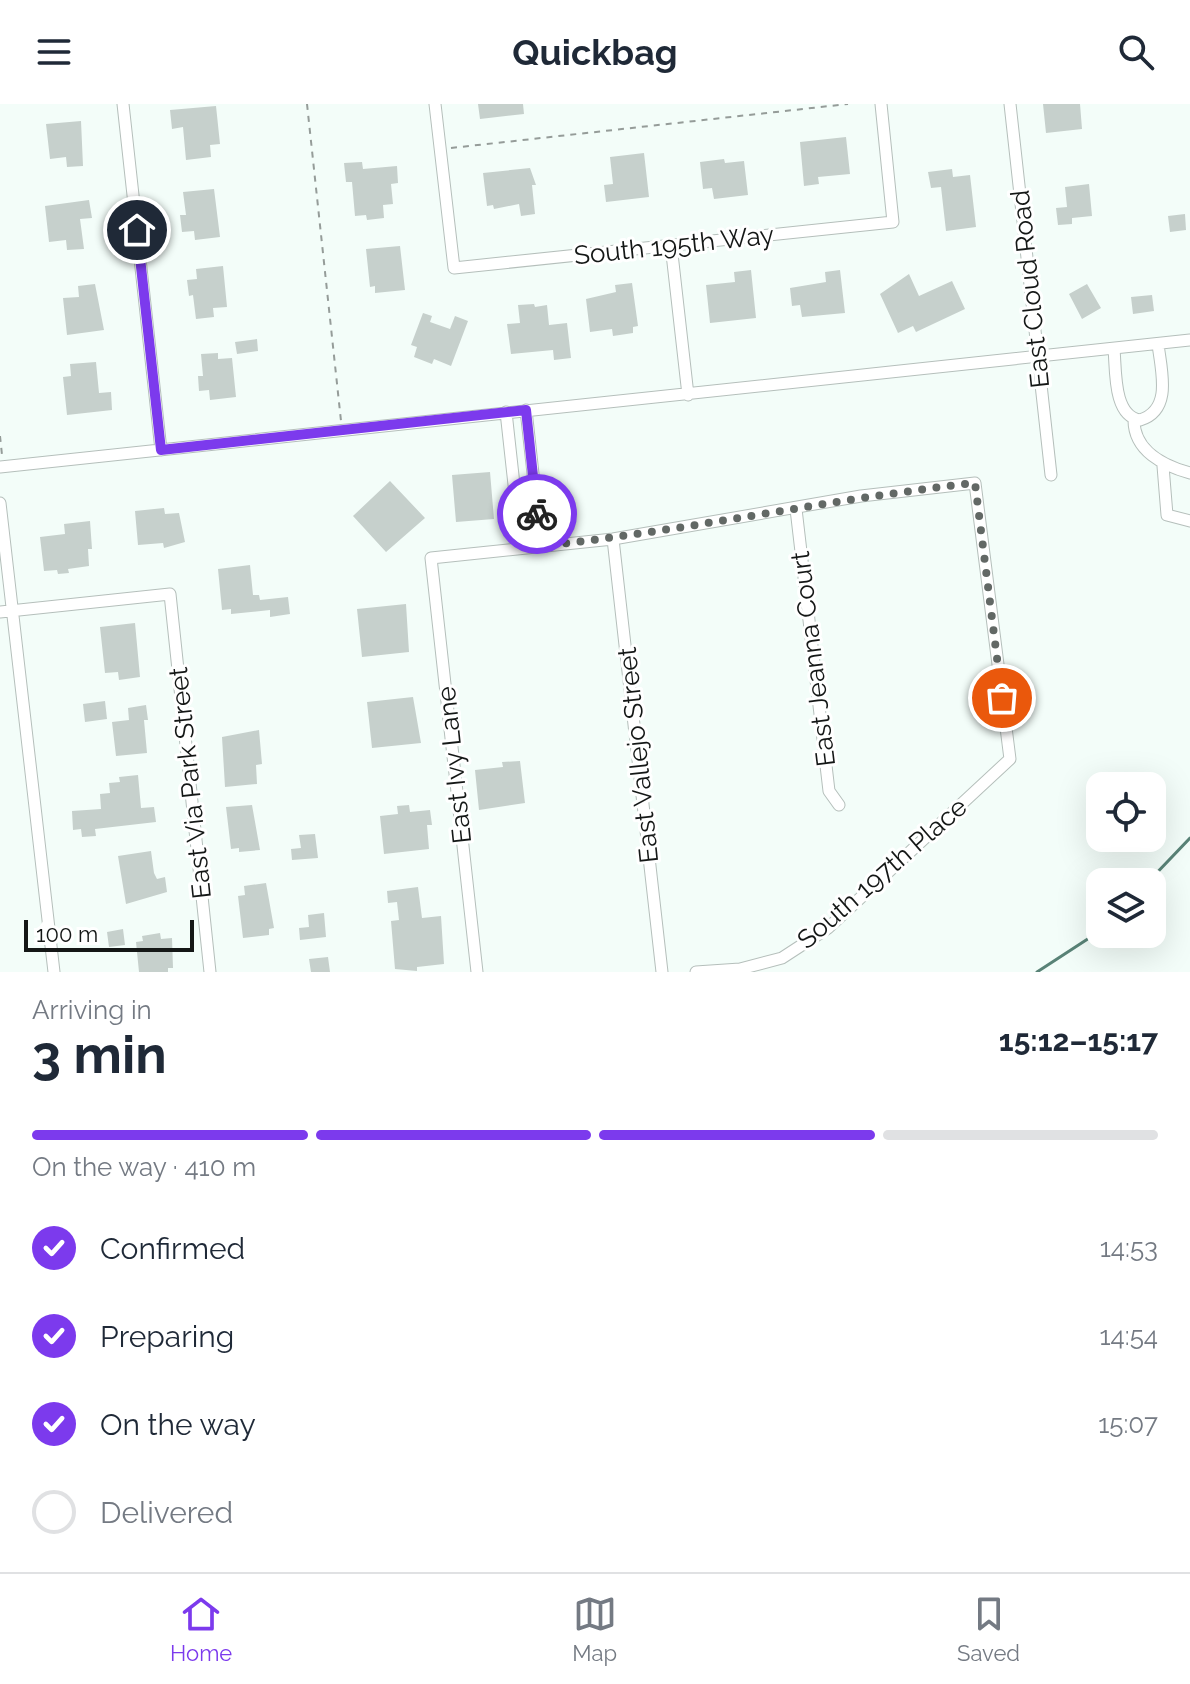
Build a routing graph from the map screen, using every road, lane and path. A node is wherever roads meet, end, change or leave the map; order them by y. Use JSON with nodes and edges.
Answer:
{"nodes":[{"id":1,"x":123,"y":104,"type":"edge"},
{"id":2,"x":307,"y":104,"type":"edge"},
{"id":3,"x":435,"y":104,"type":"edge"},
{"id":4,"x":848,"y":104,"type":"edge"},
{"id":5,"x":881,"y":104,"type":"edge"},
{"id":6,"x":1010,"y":104,"type":"edge"},
{"id":7,"x":440,"y":149,"type":"junction"},
{"id":8,"x":671,"y":245,"type":"junction"},
{"id":9,"x":1190,"y":340,"type":"edge"},
{"id":10,"x":1158,"y":344,"type":"junction"},
{"id":11,"x":1114,"y":349,"type":"junction"},
{"id":12,"x":1037,"y":357,"type":"junction"},
{"id":13,"x":688,"y":395,"type":"junction"},
{"id":14,"x":526,"y":410,"type":"junction"},
{"id":15,"x":506,"y":412,"type":"junction"},
{"id":16,"x":1134,"y":420,"type":"junction"},
{"id":17,"x":342,"y":431,"type":"junction"},
{"id":18,"x":0,"y":436,"type":"edge"},
{"id":19,"x":161,"y":450,"type":"junction"},
{"id":20,"x":1163,"y":466,"type":"junction"},
{"id":21,"x":2,"y":467,"type":"edge"},
{"id":22,"x":1190,"y":473,"type":"edge"},
{"id":23,"x":1051,"y":475,"type":"dead end"},
{"id":24,"x":0,"y":503,"type":"edge"},
{"id":25,"x":536,"y":506,"type":"junction"},
{"id":26,"x":517,"y":508,"type":"junction"},
{"id":27,"x":796,"y":509,"type":"junction"},
{"id":28,"x":1190,"y":521,"type":"edge"},
{"id":29,"x":613,"y":539,"type":"junction"},
{"id":30,"x":541,"y":546,"type":"junction"},
{"id":31,"x":521,"y":548,"type":"junction"},
{"id":32,"x":6,"y":611,"type":"edge"},
{"id":33,"x":839,"y":805,"type":"dead end"},
{"id":34,"x":54,"y":972,"type":"edge"},
{"id":35,"x":210,"y":972,"type":"edge"},
{"id":36,"x":477,"y":972,"type":"edge"},
{"id":37,"x":662,"y":972,"type":"edge"},
{"id":38,"x":696,"y":972,"type":"edge"}],
"edges":[{"from":1,"to":19,"type":"street"},
{"from":2,"to":17,"type":"path"},
{"from":3,"to":7,"type":"street"},
{"from":4,"to":7,"type":"path"},
{"from":5,"to":8,"type":"street","name":"South 195th Way"},
{"from":6,"to":12,"type":"street","name":"East Cloud Road"},
{"from":7,"to":8,"type":"street","name":"South 195th Way"},
{"from":8,"to":13,"type":"street"},
{"from":9,"to":10,"type":"street"},
{"from":10,"to":11,"type":"street"},
{"from":10,"to":16,"type":"street"},
{"from":11,"to":12,"type":"street"},
{"from":11,"to":16,"type":"street"},
{"from":12,"to":13,"type":"street"},
{"from":12,"to":23,"type":"street","name":"East Cloud Road"},
{"from":13,"to":14,"type":"street"},
{"from":14,"to":15,"type":"street"},
{"from":14,"to":25,"type":"street"},
{"from":15,"to":17,"type":"street"},
{"from":15,"to":26,"type":"street"},
{"from":16,"to":20,"type":"street"},
{"from":17,"to":19,"type":"street"},
{"from":18,"to":21,"type":"path"},
{"from":19,"to":21,"type":"street"},
{"from":20,"to":22,"type":"street"},
{"from":20,"to":28,"type":"street"},
{"from":24,"to":32,"type":"street"},
{"from":25,"to":26,"type":"street"},
{"from":25,"to":30,"type":"street"},
{"from":26,"to":31,"type":"street"},
{"from":27,"to":29,"type":"street"},
{"from":27,"to":33,"type":"street","name":"East Jeanna Court"},
{"from":27,"to":38,"type":"street","name":"South 197th Place"},
{"from":29,"to":30,"type":"street"},
{"from":29,"to":37,"type":"street","name":"East Vallejo Street"},
{"from":30,"to":31,"type":"street"},
{"from":31,"to":36,"type":"street","name":"East Ivy Lane"},
{"from":32,"to":34,"type":"street"},
{"from":32,"to":35,"type":"street","name":"East Via Park Street"}]}
